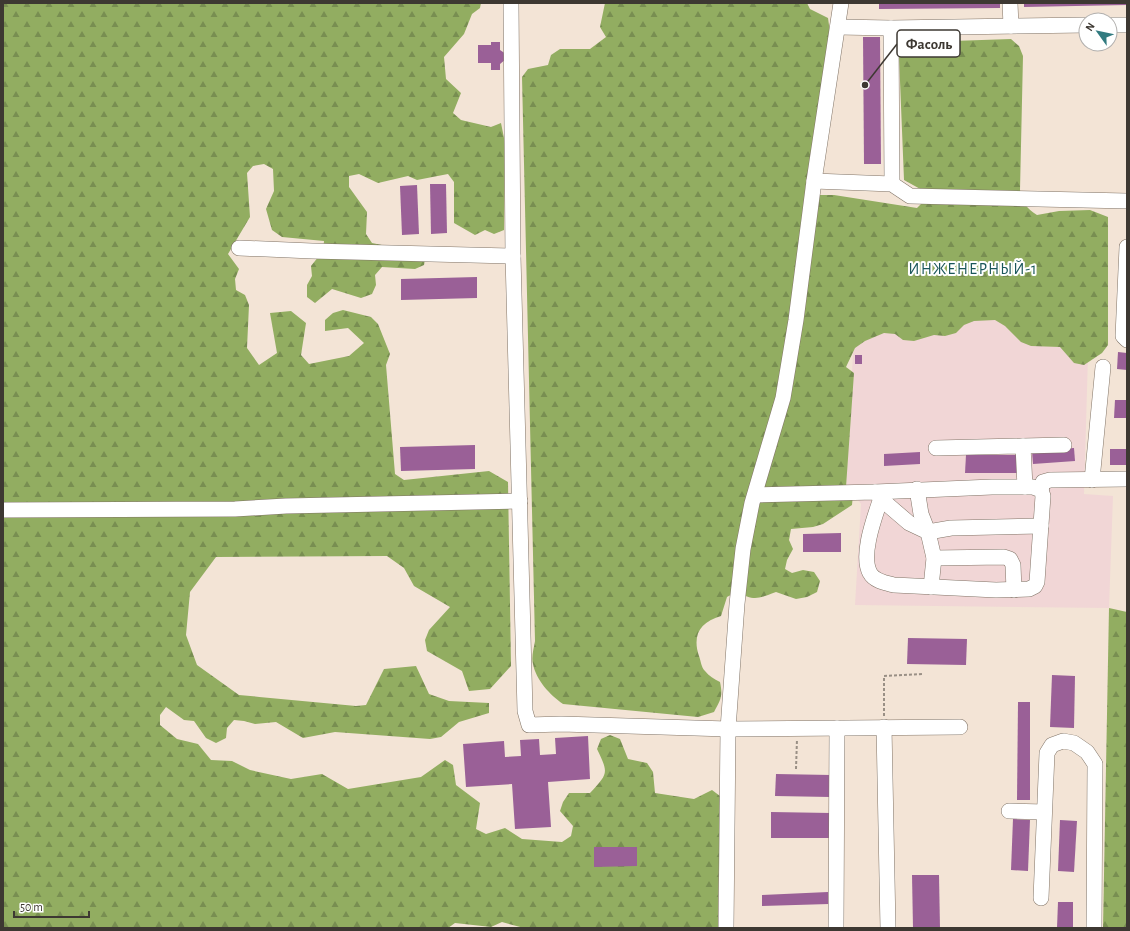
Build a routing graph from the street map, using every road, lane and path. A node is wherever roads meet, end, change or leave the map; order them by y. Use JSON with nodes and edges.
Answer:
{"nodes":[{"id":1,"x":511,"y":3,"type":"edge"},
{"id":2,"x":841,"y":3,"type":"edge"},
{"id":3,"x":1010,"y":3,"type":"edge"},
{"id":4,"x":1078,"y":25,"type":"edge"},
{"id":5,"x":1011,"y":26,"type":"junction"},
{"id":6,"x":838,"y":28,"type":"junction"},
{"id":7,"x":891,"y":28,"type":"junction"},
{"id":8,"x":814,"y":181,"type":"junction"},
{"id":9,"x":892,"y":184,"type":"junction"},
{"id":10,"x":1127,"y":201,"type":"edge"},
{"id":11,"x":1127,"y":247,"type":"edge"},
{"id":12,"x":239,"y":248,"type":"dead end"},
{"id":13,"x":513,"y":256,"type":"junction"},
{"id":14,"x":1127,"y":340,"type":"edge"},
{"id":15,"x":1103,"y":367,"type":"dead end"},
{"id":16,"x":1064,"y":445,"type":"dead end"},
{"id":17,"x":1023,"y":446,"type":"junction"},
{"id":18,"x":936,"y":448,"type":"dead end"},
{"id":19,"x":1127,"y":479,"type":"edge"},
{"id":20,"x":1092,"y":480,"type":"junction"},
{"id":21,"x":1025,"y":487,"type":"junction"},
{"id":22,"x":918,"y":489,"type":"junction"},
{"id":23,"x":1041,"y":490,"type":"junction"},
{"id":24,"x":755,"y":495,"type":"junction"},
{"id":25,"x":878,"y":495,"type":"junction"},
{"id":26,"x":520,"y":501,"type":"junction"},
{"id":27,"x":3,"y":510,"type":"edge"},
{"id":28,"x":1041,"y":526,"type":"junction"},
{"id":29,"x":928,"y":532,"type":"junction"},
{"id":30,"x":934,"y":558,"type":"junction"},
{"id":31,"x":931,"y":587,"type":"junction"},
{"id":32,"x":1014,"y":590,"type":"junction"},
{"id":33,"x":922,"y":674,"type":"dead end"},
{"id":34,"x":884,"y":727,"type":"junction"},
{"id":35,"x":960,"y":727,"type":"dead end"},
{"id":36,"x":797,"y":728,"type":"junction"},
{"id":37,"x":837,"y":728,"type":"junction"},
{"id":38,"x":728,"y":729,"type":"junction"},
{"id":39,"x":796,"y":769,"type":"dead end"},
{"id":40,"x":1008,"y":811,"type":"dead end"},
{"id":41,"x":1044,"y":812,"type":"junction"},
{"id":42,"x":1042,"y":898,"type":"dead end"},
{"id":43,"x":726,"y":928,"type":"edge"},
{"id":44,"x":836,"y":928,"type":"edge"},
{"id":45,"x":888,"y":928,"type":"edge"},
{"id":46,"x":1094,"y":928,"type":"edge"}],
"edges":[{"from":1,"to":13,"type":"street"},
{"from":2,"to":6,"type":"street"},
{"from":3,"to":5,"type":"street"},
{"from":4,"to":5,"type":"street"},
{"from":5,"to":7,"type":"street"},
{"from":6,"to":7,"type":"street"},
{"from":6,"to":8,"type":"street"},
{"from":7,"to":9,"type":"street"},
{"from":8,"to":9,"type":"street"},
{"from":8,"to":24,"type":"street"},
{"from":9,"to":10,"type":"street"},
{"from":11,"to":14,"type":"street"},
{"from":12,"to":13,"type":"street"},
{"from":13,"to":26,"type":"street"},
{"from":15,"to":20,"type":"street"},
{"from":16,"to":17,"type":"street"},
{"from":17,"to":18,"type":"street"},
{"from":17,"to":21,"type":"street"},
{"from":19,"to":20,"type":"street"},
{"from":20,"to":23,"type":"street"},
{"from":21,"to":22,"type":"street"},
{"from":21,"to":23,"type":"street"},
{"from":22,"to":25,"type":"street"},
{"from":22,"to":29,"type":"street"},
{"from":23,"to":28,"type":"street"},
{"from":24,"to":25,"type":"street"},
{"from":24,"to":38,"type":"street"},
{"from":25,"to":29,"type":"street"},
{"from":25,"to":31,"type":"street"},
{"from":26,"to":27,"type":"street"},
{"from":26,"to":38,"type":"street"},
{"from":28,"to":29,"type":"street"},
{"from":28,"to":32,"type":"street"},
{"from":29,"to":30,"type":"street"},
{"from":30,"to":31,"type":"street"},
{"from":30,"to":32,"type":"street"},
{"from":31,"to":32,"type":"street"},
{"from":33,"to":34,"type":"path"},
{"from":34,"to":35,"type":"street"},
{"from":34,"to":37,"type":"street"},
{"from":34,"to":45,"type":"street"},
{"from":36,"to":37,"type":"street"},
{"from":36,"to":38,"type":"street"},
{"from":36,"to":39,"type":"path"},
{"from":37,"to":44,"type":"street"},
{"from":38,"to":43,"type":"street"},
{"from":40,"to":41,"type":"street"},
{"from":41,"to":42,"type":"street"},
{"from":41,"to":46,"type":"street"}]}
